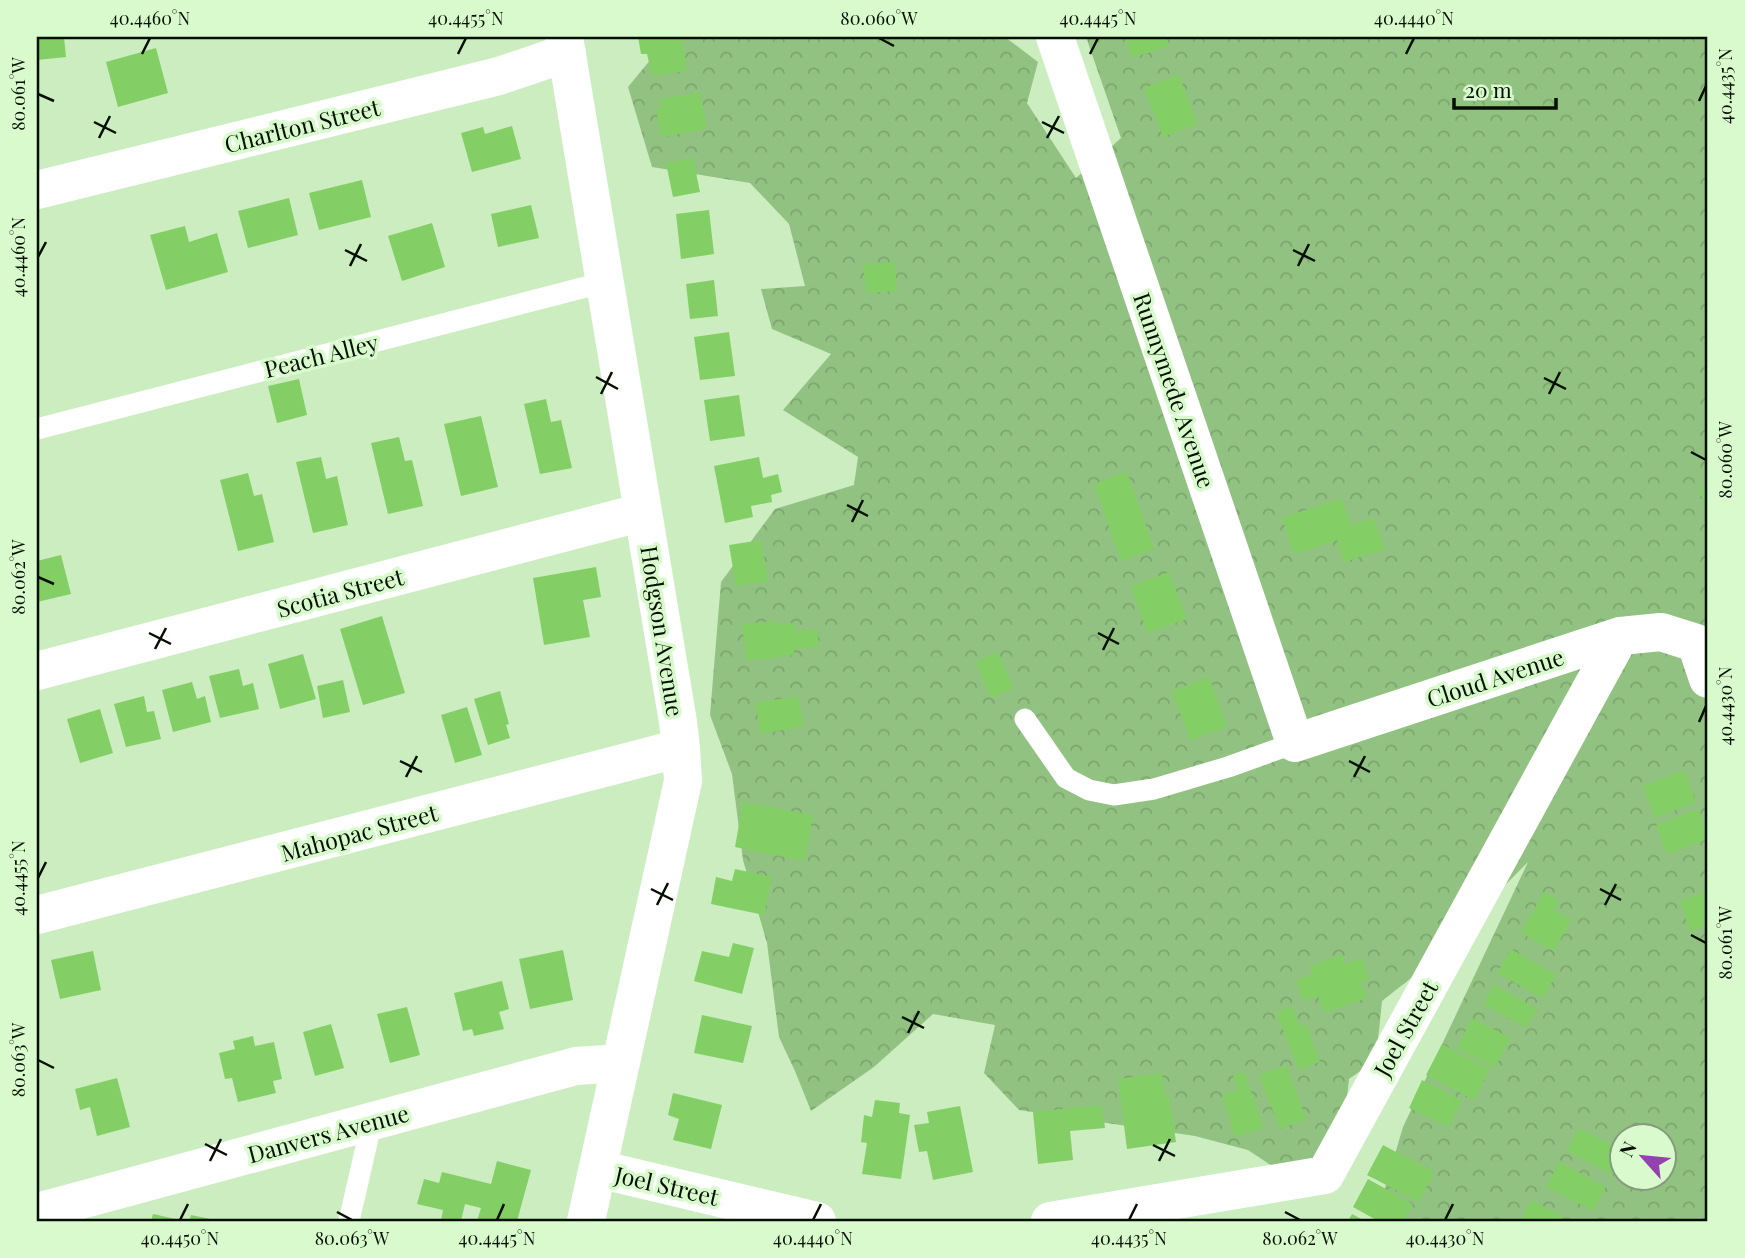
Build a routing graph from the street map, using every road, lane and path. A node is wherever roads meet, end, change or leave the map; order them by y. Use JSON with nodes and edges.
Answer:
{"nodes":[{"id":1,"x":1055,"y":37,"type":"edge"},
{"id":2,"x":565,"y":45,"type":"edge"},
{"id":3,"x":37,"y":190,"type":"edge"},
{"id":4,"x":605,"y":282,"type":"junction"},
{"id":5,"x":37,"y":429,"type":"edge"},
{"id":6,"x":643,"y":512,"type":"junction"},
{"id":7,"x":1620,"y":636,"type":"junction"},
{"id":8,"x":37,"y":671,"type":"edge"},
{"id":9,"x":1708,"y":679,"type":"edge"},
{"id":10,"x":1025,"y":719,"type":"dead end"},
{"id":11,"x":1295,"y":743,"type":"junction"},
{"id":12,"x":681,"y":748,"type":"junction"},
{"id":13,"x":37,"y":915,"type":"edge"},
{"id":14,"x":621,"y":1063,"type":"junction"},
{"id":15,"x":372,"y":1121,"type":"junction"},
{"id":16,"x":598,"y":1169,"type":"junction"},
{"id":17,"x":116,"y":1205,"type":"edge"},
{"id":18,"x":37,"y":1212,"type":"edge"},
{"id":19,"x":349,"y":1221,"type":"edge"},
{"id":20,"x":586,"y":1221,"type":"edge"},
{"id":21,"x":817,"y":1221,"type":"edge"},
{"id":22,"x":1050,"y":1221,"type":"edge"}],
"edges":[{"from":1,"to":11,"type":"street","name":"Runnymede Avenue"},
{"from":2,"to":3,"type":"street","name":"Charlton Street"},
{"from":2,"to":4,"type":"street","name":"Hodgson Avenue"},
{"from":4,"to":5,"type":"lane","name":"Peach Alley"},
{"from":4,"to":6,"type":"street","name":"Hodgson Avenue"},
{"from":6,"to":8,"type":"street","name":"Scotia Street"},
{"from":6,"to":12,"type":"street","name":"Hodgson Avenue"},
{"from":7,"to":9,"type":"street","name":"Cloud Avenue"},
{"from":7,"to":11,"type":"street","name":"Cloud Avenue"},
{"from":7,"to":22,"type":"street","name":"Joel Street"},
{"from":10,"to":11,"type":"lane"},
{"from":12,"to":13,"type":"street","name":"Mahopac Street"},
{"from":12,"to":14,"type":"street","name":"Hodgson Avenue"},
{"from":14,"to":15,"type":"street","name":"Danvers Avenue"},
{"from":14,"to":16,"type":"street","name":"Hodgson Avenue"},
{"from":15,"to":17,"type":"street","name":"Danvers Avenue"},
{"from":15,"to":19,"type":"lane"},
{"from":16,"to":20,"type":"street","name":"Hodgson Avenue"},
{"from":16,"to":21,"type":"street","name":"Joel Street"},
{"from":17,"to":18,"type":"street","name":"Danvers Avenue"}]}
